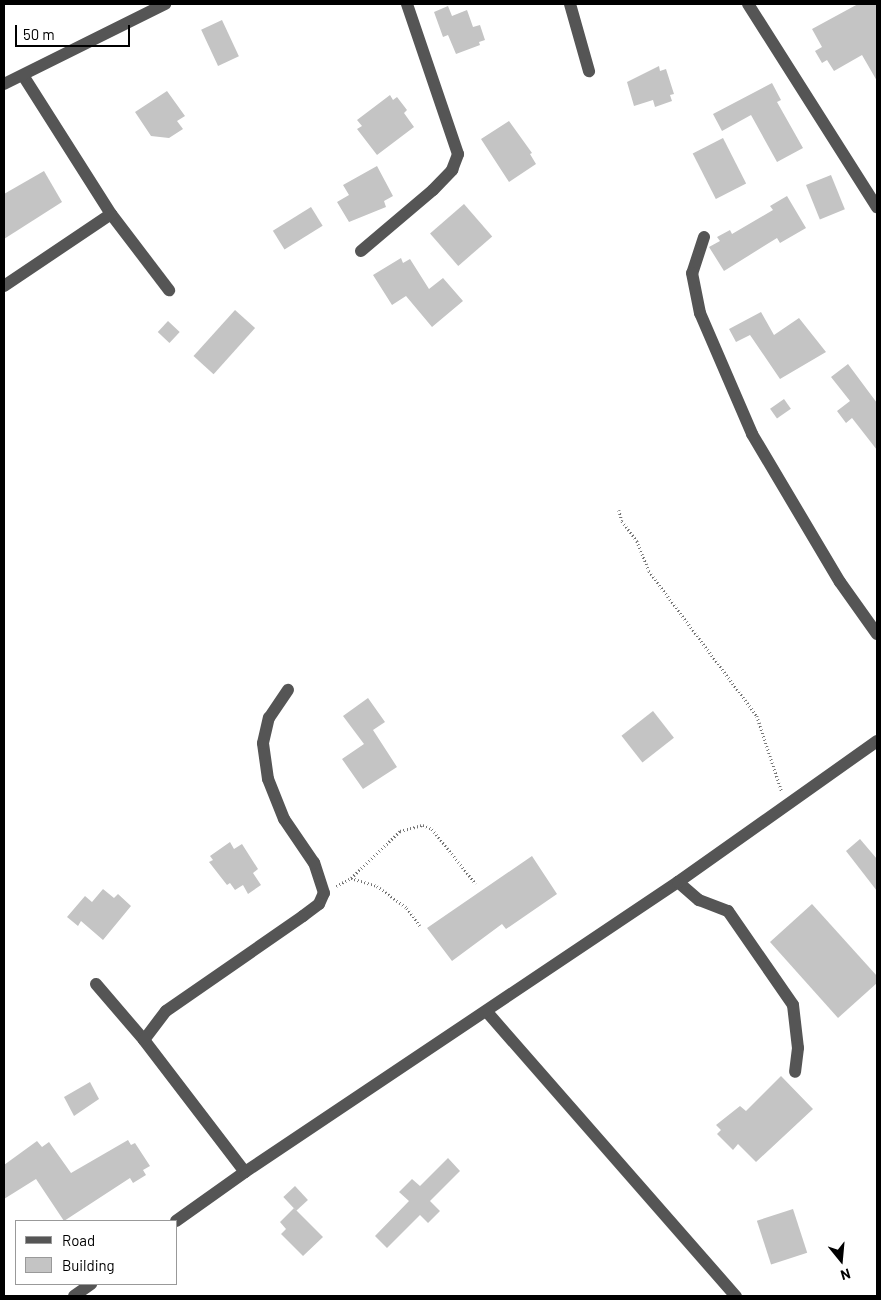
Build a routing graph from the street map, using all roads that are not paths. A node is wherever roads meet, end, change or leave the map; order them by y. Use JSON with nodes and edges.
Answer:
{"nodes":[{"id":1,"x":165,"y":4,"type":"edge"},
{"id":2,"x":407,"y":4,"type":"edge"},
{"id":3,"x":570,"y":4,"type":"edge"},
{"id":4,"x":748,"y":4,"type":"edge"},
{"id":5,"x":589,"y":71,"type":"dead end"},
{"id":6,"x":24,"y":77,"type":"junction"},
{"id":7,"x":4,"y":84,"type":"edge"},
{"id":8,"x":877,"y":207,"type":"edge"},
{"id":9,"x":111,"y":214,"type":"junction"},
{"id":10,"x":704,"y":237,"type":"dead end"},
{"id":11,"x":361,"y":251,"type":"dead end"},
{"id":12,"x":4,"y":286,"type":"edge"},
{"id":13,"x":169,"y":290,"type":"dead end"},
{"id":14,"x":877,"y":634,"type":"edge"},
{"id":15,"x":288,"y":690,"type":"dead end"},
{"id":16,"x":877,"y":740,"type":"edge"},
{"id":17,"x":678,"y":882,"type":"junction"},
{"id":18,"x":96,"y":984,"type":"dead end"},
{"id":19,"x":487,"y":1012,"type":"junction"},
{"id":20,"x":144,"y":1040,"type":"junction"},
{"id":21,"x":795,"y":1072,"type":"dead end"},
{"id":22,"x":245,"y":1172,"type":"junction"},
{"id":23,"x":177,"y":1220,"type":"edge"},
{"id":24,"x":90,"y":1285,"type":"edge"},
{"id":25,"x":74,"y":1296,"type":"edge"},
{"id":26,"x":736,"y":1296,"type":"edge"}],
"edges":[{"from":1,"to":6,"type":"street"},
{"from":2,"to":11,"type":"street"},
{"from":3,"to":5,"type":"street"},
{"from":4,"to":8,"type":"street"},
{"from":6,"to":7,"type":"street"},
{"from":6,"to":9,"type":"street"},
{"from":9,"to":12,"type":"street"},
{"from":9,"to":13,"type":"street"},
{"from":10,"to":14,"type":"street"},
{"from":15,"to":20,"type":"street"},
{"from":16,"to":17,"type":"street"},
{"from":17,"to":19,"type":"street"},
{"from":17,"to":21,"type":"street"},
{"from":18,"to":20,"type":"street"},
{"from":19,"to":22,"type":"street"},
{"from":19,"to":26,"type":"street"},
{"from":20,"to":22,"type":"street"},
{"from":22,"to":23,"type":"street"},
{"from":24,"to":25,"type":"street"}]}
